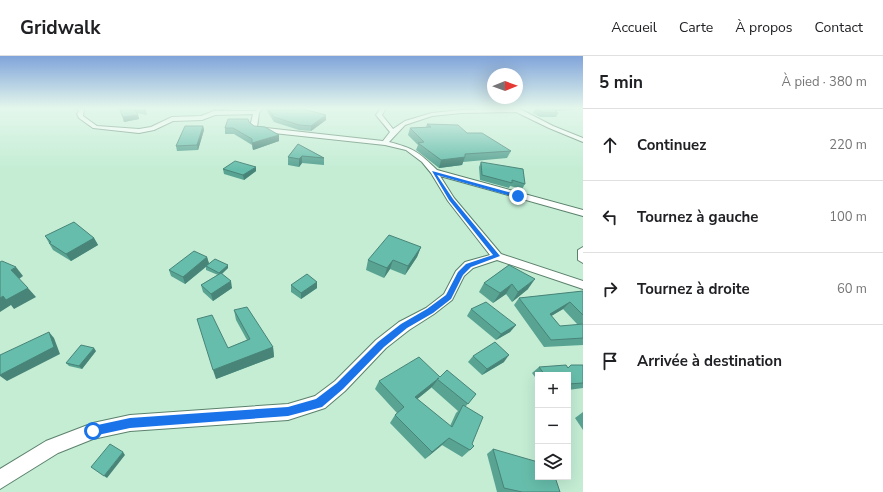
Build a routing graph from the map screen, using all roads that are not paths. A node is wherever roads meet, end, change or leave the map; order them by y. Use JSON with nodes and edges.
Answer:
{"nodes":[{"id":1,"x":104,"y":128,"type":"edge"},
{"id":2,"x":153,"y":128,"type":"edge"},
{"id":3,"x":254,"y":128,"type":"edge"},
{"id":4,"x":390,"y":128,"type":"edge"},
{"id":5,"x":398,"y":128,"type":"edge"},
{"id":6,"x":554,"y":128,"type":"edge"},
{"id":7,"x":393,"y":132,"type":"junction"},
{"id":8,"x":583,"y":140,"type":"edge"},
{"id":9,"x":385,"y":143,"type":"junction"},
{"id":10,"x":434,"y":172,"type":"junction"},
{"id":11,"x":583,"y":213,"type":"edge"},
{"id":12,"x":583,"y":250,"type":"edge"},
{"id":13,"x":497,"y":256,"type":"junction"},
{"id":14,"x":583,"y":260,"type":"edge"},
{"id":15,"x":583,"y":285,"type":"edge"},
{"id":16,"x":0,"y":480,"type":"edge"}],
"edges":[{"from":1,"to":2,"type":"street"},
{"from":3,"to":9,"type":"street"},
{"from":4,"to":7,"type":"street"},
{"from":5,"to":7,"type":"street"},
{"from":6,"to":8,"type":"street"},
{"from":7,"to":9,"type":"street"},
{"from":9,"to":10,"type":"street"},
{"from":10,"to":11,"type":"street"},
{"from":10,"to":13,"type":"street"},
{"from":12,"to":14,"type":"street"},
{"from":13,"to":15,"type":"street"},
{"from":13,"to":16,"type":"street"}]}
